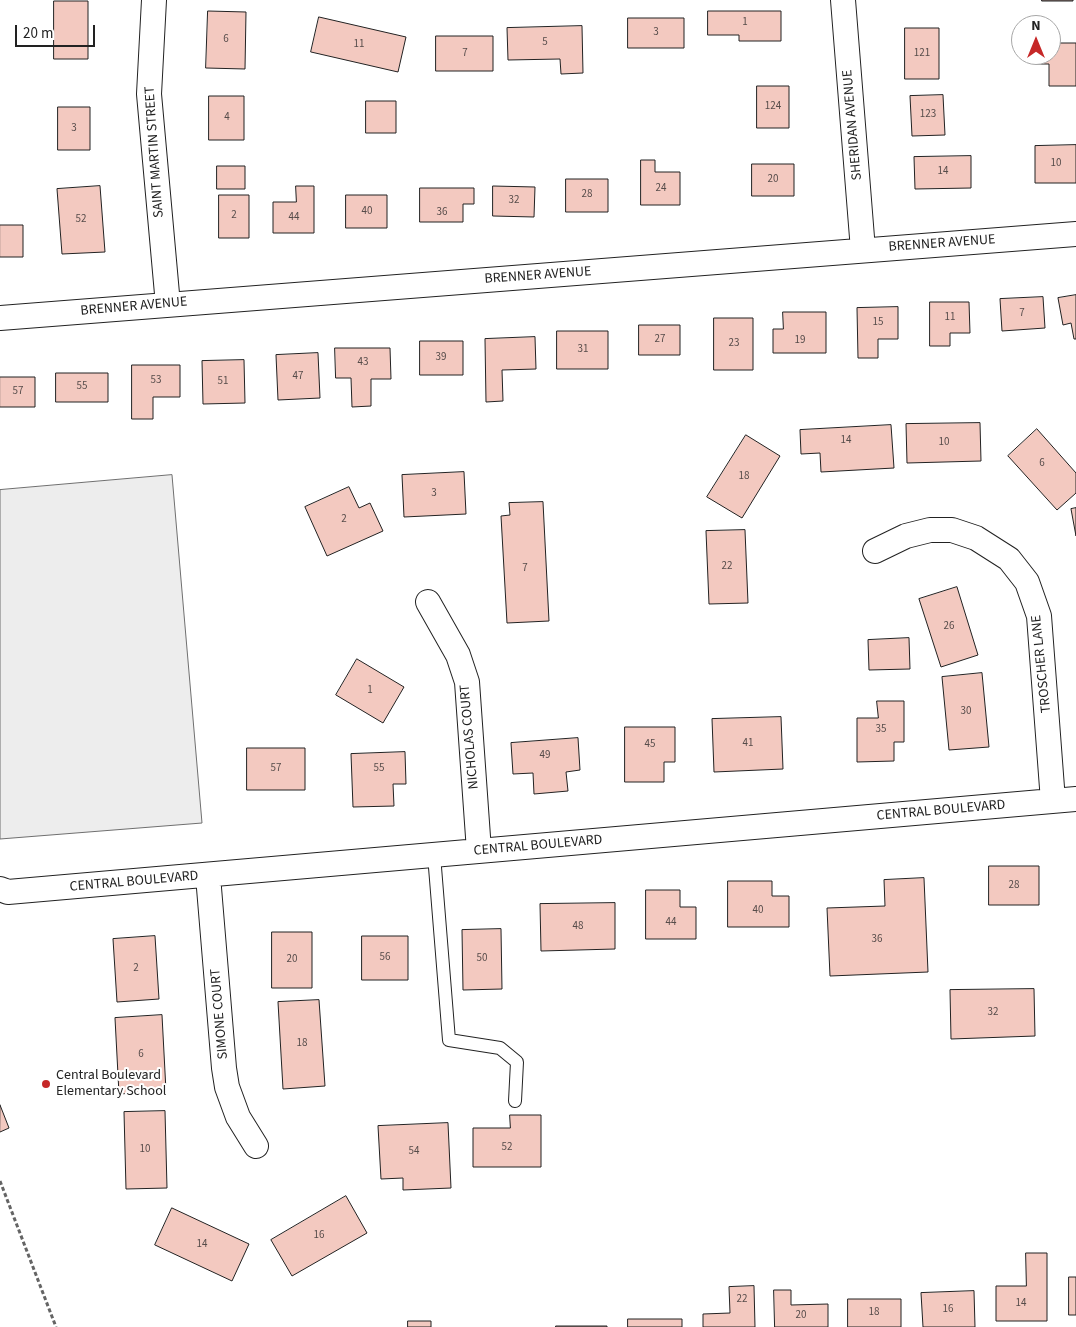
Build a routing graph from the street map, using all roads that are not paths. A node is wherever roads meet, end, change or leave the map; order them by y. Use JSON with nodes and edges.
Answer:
{"nodes":[{"id":1,"x":154,"y":0,"type":"edge"},
{"id":2,"x":843,"y":0,"type":"edge"},
{"id":3,"x":1076,"y":234,"type":"edge"},
{"id":4,"x":863,"y":250,"type":"junction"},
{"id":5,"x":168,"y":305,"type":"junction"},
{"id":6,"x":0,"y":318,"type":"edge"},
{"id":7,"x":875,"y":551,"type":"dead end"},
{"id":8,"x":428,"y":602,"type":"dead end"},
{"id":9,"x":1065,"y":800,"type":"edge"},
{"id":10,"x":479,"y":851,"type":"junction"},
{"id":11,"x":434,"y":855,"type":"junction"},
{"id":12,"x":208,"y":876,"type":"junction"},
{"id":13,"x":0,"y":889,"type":"edge"},
{"id":14,"x":515,"y":1101,"type":"dead end"},
{"id":15,"x":256,"y":1146,"type":"dead end"}],
"edges":[{"from":1,"to":5,"type":"street","name":"SAINT MARTIN STREET"},
{"from":2,"to":4,"type":"street","name":"SHERIDAN AVENUE"},
{"from":3,"to":4,"type":"street","name":"BRENNER AVENUE"},
{"from":4,"to":5,"type":"street","name":"BRENNER AVENUE"},
{"from":5,"to":6,"type":"street","name":"BRENNER AVENUE"},
{"from":7,"to":9,"type":"street","name":"TROSCHER LANE"},
{"from":8,"to":10,"type":"street","name":"NICHOLAS COURT"},
{"from":9,"to":10,"type":"street","name":"CENTRAL BOULEVARD"},
{"from":10,"to":11,"type":"street","name":"CENTRAL BOULEVARD"},
{"from":11,"to":12,"type":"street","name":"CENTRAL BOULEVARD"},
{"from":11,"to":14,"type":"lane"},
{"from":12,"to":13,"type":"street","name":"CENTRAL BOULEVARD"},
{"from":12,"to":15,"type":"street","name":"SIMONE COURT"}]}
